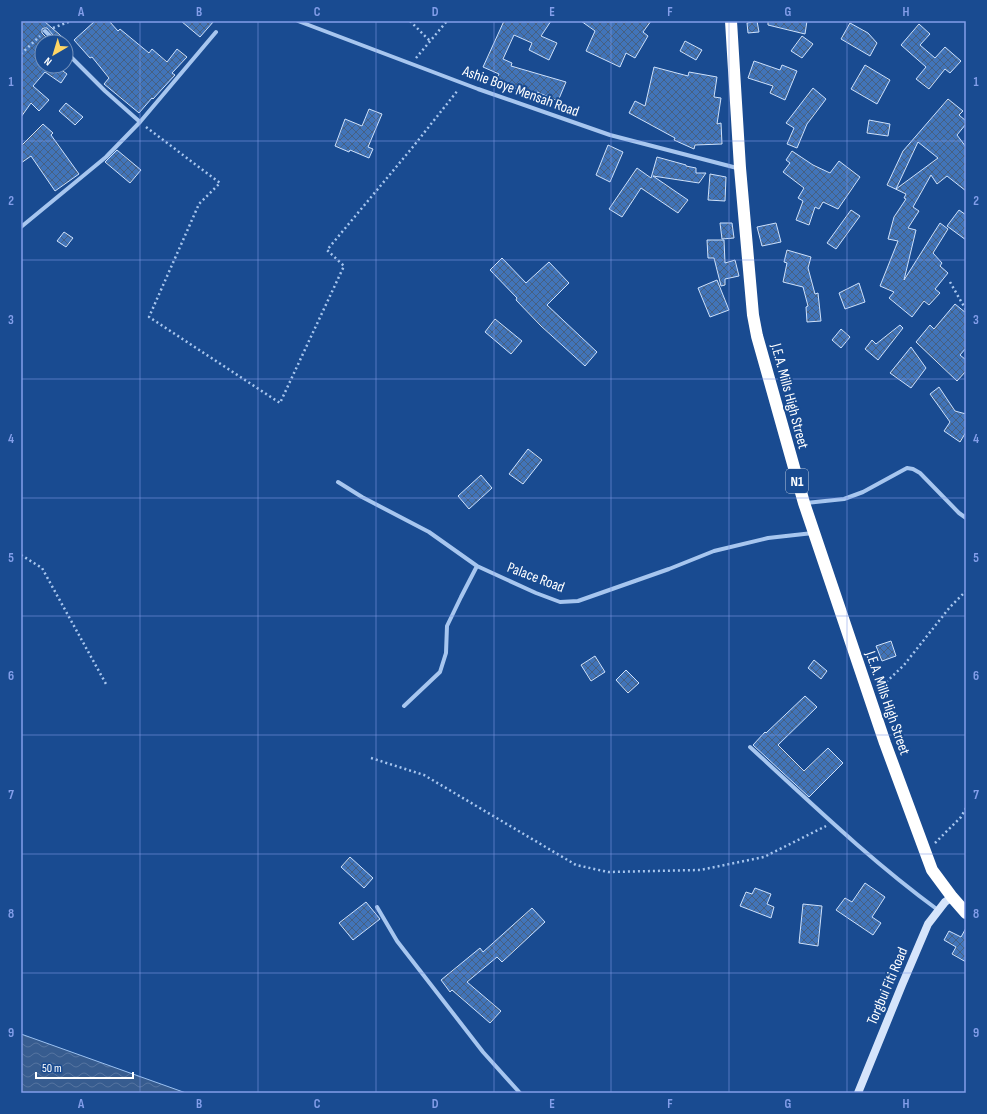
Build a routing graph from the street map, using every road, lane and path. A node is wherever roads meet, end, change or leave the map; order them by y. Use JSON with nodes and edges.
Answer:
{"nodes":[{"id":1,"x":298,"y":21,"type":"edge"},
{"id":2,"x":410,"y":21,"type":"edge"},
{"id":3,"x":446,"y":21,"type":"edge"},
{"id":4,"x":731,"y":21,"type":"edge"},
{"id":5,"x":45,"y":31,"type":"dead end"},
{"id":6,"x":216,"y":32,"type":"dead end"},
{"id":7,"x":48,"y":34,"type":"edge"},
{"id":8,"x":430,"y":42,"type":"junction"},
{"id":9,"x":74,"y":60,"type":"edge"},
{"id":10,"x":411,"y":64,"type":"junction"},
{"id":11,"x":460,"y":88,"type":"dead end"},
{"id":12,"x":140,"y":122,"type":"junction"},
{"id":13,"x":740,"y":168,"type":"junction"},
{"id":14,"x":21,"y":227,"type":"edge"},
{"id":15,"x":950,"y":282,"type":"dead end"},
{"id":16,"x":966,"y":310,"type":"edge"},
{"id":17,"x":338,"y":482,"type":"dead end"},
{"id":18,"x":804,"y":503,"type":"junction"},
{"id":19,"x":966,"y":518,"type":"edge"},
{"id":20,"x":813,"y":532,"type":"junction"},
{"id":21,"x":21,"y":555,"type":"edge"},
{"id":22,"x":478,"y":566,"type":"junction"},
{"id":23,"x":966,"y":591,"type":"edge"},
{"id":24,"x":106,"y":684,"type":"dead end"},
{"id":25,"x":874,"y":693,"type":"dead end"},
{"id":26,"x":404,"y":706,"type":"dead end"},
{"id":27,"x":750,"y":747,"type":"dead end"},
{"id":28,"x":371,"y":758,"type":"dead end"},
{"id":29,"x":966,"y":808,"type":"edge"},
{"id":30,"x":832,"y":823,"type":"junction"},
{"id":31,"x":930,"y":848,"type":"dead end"},
{"id":32,"x":952,"y":897,"type":"junction"},
{"id":33,"x":377,"y":906,"type":"dead end"},
{"id":34,"x":938,"y":910,"type":"junction"},
{"id":35,"x":965,"y":910,"type":"edge"},
{"id":36,"x":520,"y":1093,"type":"edge"},
{"id":37,"x":858,"y":1093,"type":"edge"}],
"edges":[{"from":1,"to":10,"type":"street","name":"Ashie Boye Mensah Road"},
{"from":2,"to":8,"type":"path"},
{"from":3,"to":8,"type":"path"},
{"from":4,"to":13,"type":"highway","name":"J.E.A. Mills High Street","number":"N1"},
{"from":5,"to":7,"type":"street"},
{"from":6,"to":12,"type":"street"},
{"from":8,"to":10,"type":"path"},
{"from":9,"to":12,"type":"street"},
{"from":10,"to":13,"type":"street","name":"Ashie Boye Mensah Road"},
{"from":11,"to":12,"type":"path"},
{"from":12,"to":14,"type":"street"},
{"from":13,"to":18,"type":"highway","name":"J.E.A. Mills High Street","number":"N1"},
{"from":15,"to":16,"type":"path"},
{"from":17,"to":22,"type":"street","name":"Palace Road"},
{"from":18,"to":19,"type":"street"},
{"from":18,"to":20,"type":"highway","name":"J.E.A. Mills High Street","number":"N1"},
{"from":20,"to":22,"type":"street","name":"Palace Road"},
{"from":20,"to":32,"type":"highway","name":"J.E.A. Mills High Street","number":"N1"},
{"from":21,"to":24,"type":"path"},
{"from":22,"to":26,"type":"street"},
{"from":23,"to":25,"type":"path"},
{"from":27,"to":30,"type":"street"},
{"from":28,"to":30,"type":"path"},
{"from":29,"to":31,"type":"path"},
{"from":30,"to":34,"type":"street"},
{"from":32,"to":34,"type":"street","name":"Torgbui Fiti Road"},
{"from":32,"to":35,"type":"highway","name":"J.E.A. Mills High Street","number":"N1"},
{"from":33,"to":36,"type":"street"},
{"from":34,"to":37,"type":"street","name":"Torgbui Fiti Road"}]}
